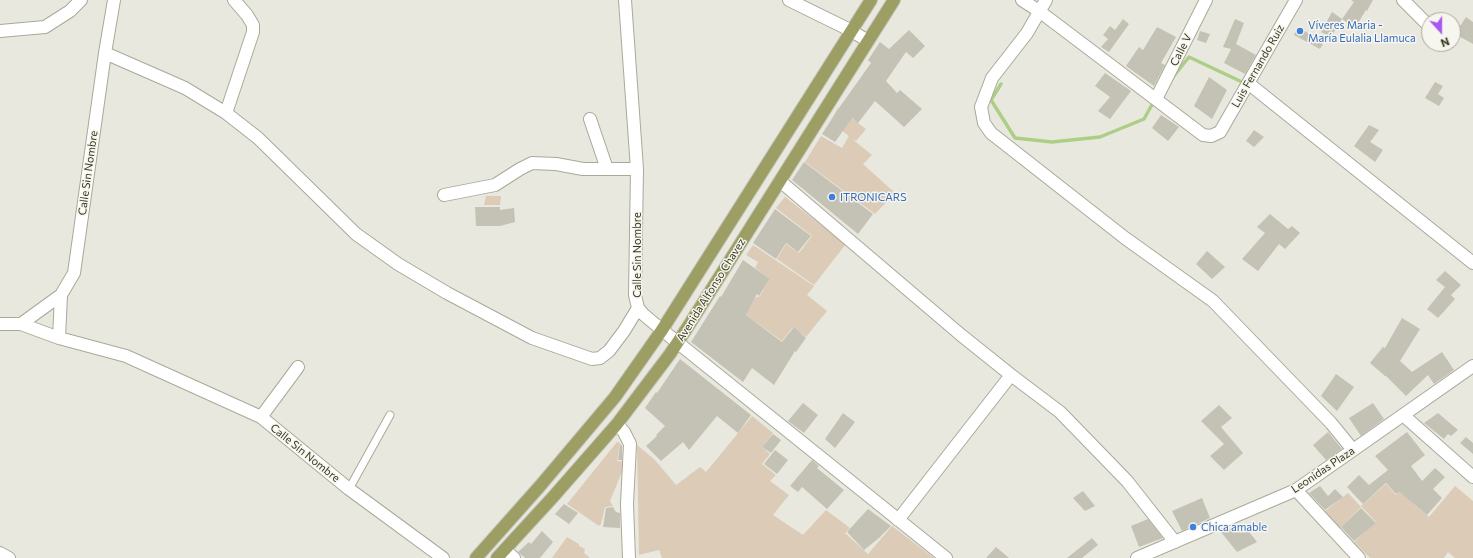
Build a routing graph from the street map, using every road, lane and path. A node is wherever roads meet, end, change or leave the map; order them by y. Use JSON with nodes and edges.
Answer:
{"nodes":[{"id":1,"x":81,"y":0,"type":"edge"},
{"id":2,"x":114,"y":0,"type":"edge"},
{"id":3,"x":234,"y":0,"type":"edge"},
{"id":4,"x":625,"y":0,"type":"edge"},
{"id":5,"x":789,"y":0,"type":"edge"},
{"id":6,"x":871,"y":0,"type":"edge"},
{"id":7,"x":894,"y":0,"type":"edge"},
{"id":8,"x":1022,"y":0,"type":"edge"},
{"id":9,"x":1046,"y":0,"type":"edge"},
{"id":10,"x":1206,"y":0,"type":"edge"},
{"id":11,"x":1296,"y":0,"type":"edge"},
{"id":12,"x":1403,"y":0,"type":"edge"},
{"id":13,"x":1039,"y":11,"type":"junction"},
{"id":14,"x":1421,"y":18,"type":"edge"},
{"id":15,"x":2,"y":28,"type":"edge"},
{"id":16,"x":850,"y":30,"type":"junction"},
{"id":17,"x":868,"y":41,"type":"junction"},
{"id":18,"x":105,"y":53,"type":"junction"},
{"id":19,"x":1248,"y":83,"type":"junction"},
{"id":20,"x":1156,"y":99,"type":"junction"},
{"id":21,"x":226,"y":113,"type":"junction"},
{"id":22,"x":590,"y":119,"type":"dead end"},
{"id":23,"x":607,"y":169,"type":"junction"},
{"id":24,"x":637,"y":169,"type":"junction"},
{"id":25,"x":780,"y":181,"type":"junction"},
{"id":26,"x":444,"y":195,"type":"dead end"},
{"id":27,"x":1473,"y":263,"type":"edge"},
{"id":28,"x":61,"y":295,"type":"junction"},
{"id":29,"x":638,"y":308,"type":"junction"},
{"id":30,"x":0,"y":324,"type":"edge"},
{"id":31,"x":21,"y":324,"type":"junction"},
{"id":32,"x":662,"y":330,"type":"junction"},
{"id":33,"x":59,"y":338,"type":"junction"},
{"id":34,"x":678,"y":342,"type":"junction"},
{"id":35,"x":1473,"y":366,"type":"edge"},
{"id":36,"x":298,"y":367,"type":"dead end"},
{"id":37,"x":1011,"y":376,"type":"junction"},
{"id":38,"x":390,"y":415,"type":"dead end"},
{"id":39,"x":1403,"y":415,"type":"junction"},
{"id":40,"x":261,"y":417,"type":"junction"},
{"id":41,"x":616,"y":424,"type":"junction"},
{"id":42,"x":1353,"y":450,"type":"junction"},
{"id":43,"x":1473,"y":477,"type":"edge"},
{"id":44,"x":349,"y":489,"type":"junction"},
{"id":45,"x":1296,"y":490,"type":"junction"},
{"id":46,"x":898,"y":520,"type":"junction"},
{"id":47,"x":1175,"y":542,"type":"junction"},
{"id":48,"x":0,"y":553,"type":"edge"},
{"id":49,"x":505,"y":555,"type":"edge"},
{"id":50,"x":9,"y":558,"type":"edge"},
{"id":51,"x":443,"y":558,"type":"edge"},
{"id":52,"x":476,"y":558,"type":"edge"},
{"id":53,"x":629,"y":558,"type":"edge"},
{"id":54,"x":946,"y":558,"type":"edge"},
{"id":55,"x":1137,"y":558,"type":"edge"},
{"id":56,"x":1359,"y":558,"type":"edge"}],
"edges":[{"from":1,"to":15,"type":"street"},
{"from":2,"to":18,"type":"street","name":"Calle Sin Nombre"},
{"from":3,"to":21,"type":"street"},
{"from":4,"to":24,"type":"street","name":"Calle Sin Nombre"},
{"from":5,"to":16,"type":"street"},
{"from":6,"to":16,"type":"main road","name":"Avenida Alfonso Chavez"},
{"from":7,"to":17,"type":"main road","name":"Avenida Alfonso Chavez"},
{"from":8,"to":13,"type":"street"},
{"from":9,"to":13,"type":"street"},
{"from":10,"to":20,"type":"street","name":"Calle V"},
{"from":11,"to":19,"type":"street","name":"Luis Fernando Ruiz"},
{"from":12,"to":14,"type":"street"},
{"from":13,"to":20,"type":"street"},
{"from":13,"to":42,"type":"street"},
{"from":16,"to":17,"type":"street"},
{"from":16,"to":32,"type":"main road","name":"Avenida Alfonso Chavez"},
{"from":17,"to":25,"type":"main road","name":"Avenida Alfonso Chavez"},
{"from":18,"to":21,"type":"street"},
{"from":18,"to":28,"type":"street","name":"Calle Sin Nombre"},
{"from":19,"to":20,"type":"street","name":"Luis Fernando Ruiz"},
{"from":19,"to":27,"type":"street"},
{"from":21,"to":29,"type":"street"},
{"from":22,"to":23,"type":"street"},
{"from":23,"to":24,"type":"street"},
{"from":23,"to":26,"type":"street"},
{"from":24,"to":29,"type":"street","name":"Calle Sin Nombre"},
{"from":25,"to":34,"type":"main road","name":"Avenida Alfonso Chavez"},
{"from":25,"to":37,"type":"street"},
{"from":28,"to":31,"type":"street","name":"Calle Sin Nombre"},
{"from":28,"to":33,"type":"street"},
{"from":29,"to":32,"type":"street","name":"Calle Sin Nombre"},
{"from":30,"to":31,"type":"street","name":"Calle Sin Nombre"},
{"from":31,"to":33,"type":"street","name":"Calle Sin Nombre"},
{"from":32,"to":34,"type":"street","name":"Calle Sin Nombre"},
{"from":32,"to":52,"type":"main road","name":"Avenida Alfonso Chavez"},
{"from":33,"to":40,"type":"street","name":"Calle Sin Nombre"},
{"from":34,"to":41,"type":"main road","name":"Avenida Alfonso Chavez"},
{"from":34,"to":46,"type":"street","name":"Calle Sin Nombre"},
{"from":35,"to":39,"type":"street","name":"Leonidas Plaza"},
{"from":36,"to":40,"type":"street","name":"Calle Sin Nombre"},
{"from":37,"to":46,"type":"street"},
{"from":37,"to":47,"type":"street"},
{"from":38,"to":44,"type":"lane","name":"Calle Sin Nombre"},
{"from":39,"to":42,"type":"street","name":"Leonidas Plaza"},
{"from":39,"to":43,"type":"street"},
{"from":40,"to":44,"type":"street","name":"Calle Sin Nombre"},
{"from":41,"to":49,"type":"main road","name":"Avenida Alfonso Chavez"},
{"from":41,"to":53,"type":"street"},
{"from":42,"to":45,"type":"street","name":"Leonidas Plaza"},
{"from":44,"to":51,"type":"street","name":"Calle Sin Nombre"},
{"from":45,"to":47,"type":"street","name":"Leonidas Plaza"},
{"from":45,"to":56,"type":"street"},
{"from":46,"to":54,"type":"street","name":"Calle Sin Nombre"},
{"from":47,"to":55,"type":"street","name":"Leonidas Plaza"},
{"from":48,"to":50,"type":"street"}]}
